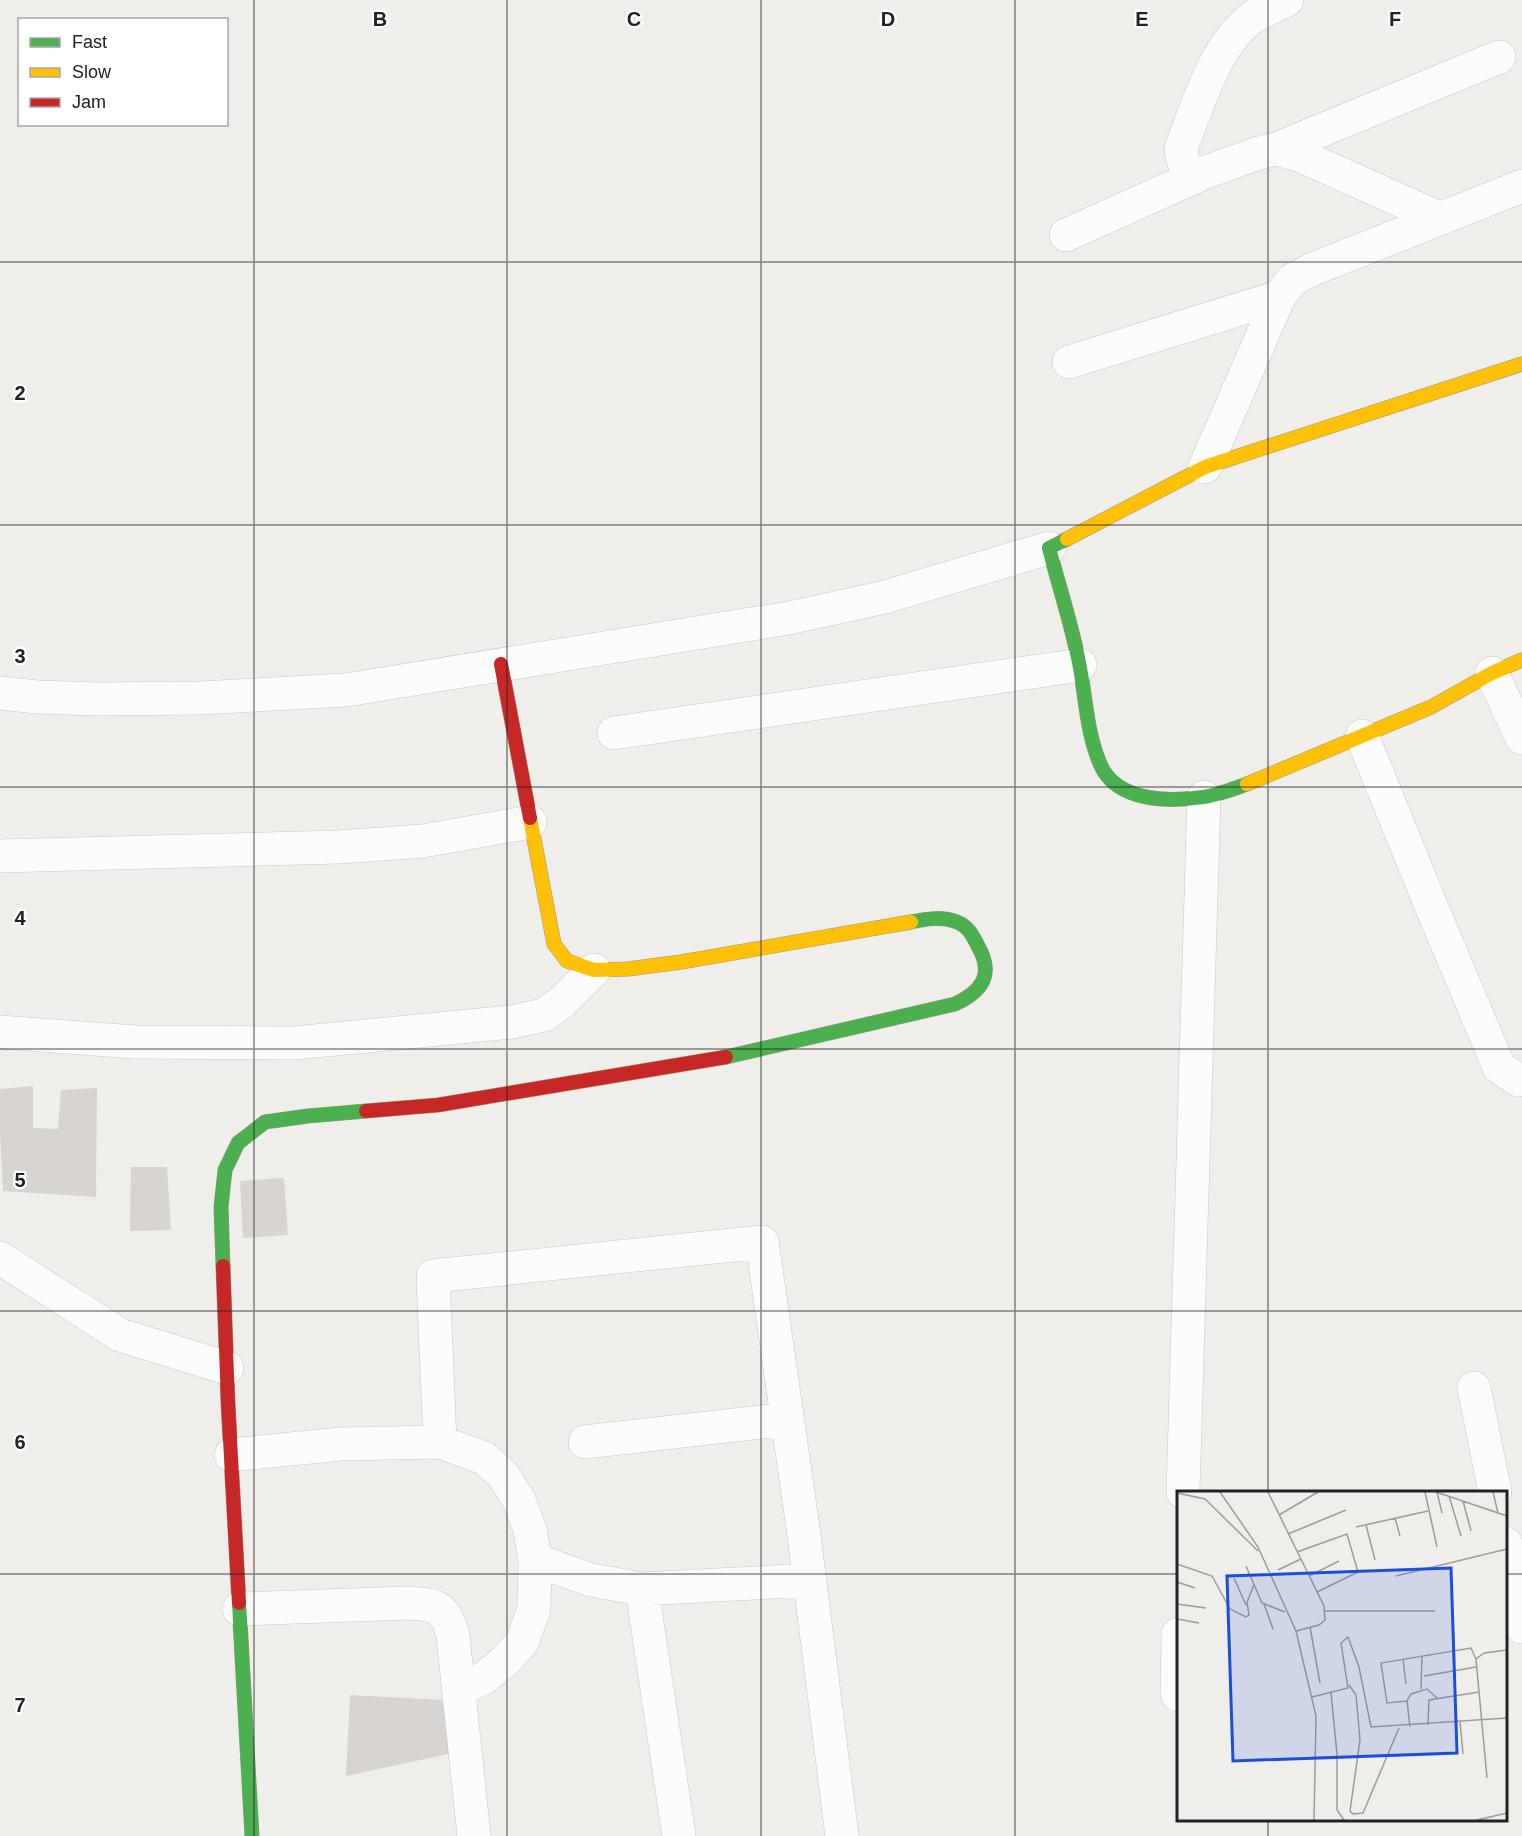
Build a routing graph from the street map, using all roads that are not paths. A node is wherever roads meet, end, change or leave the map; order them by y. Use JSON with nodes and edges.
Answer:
{"nodes":[{"id":1,"x":1287,"y":0,"type":"edge"},
{"id":2,"x":1499,"y":57,"type":"dead end"},
{"id":3,"x":1276,"y":149,"type":"junction"},
{"id":4,"x":1206,"y":172,"type":"junction"},
{"id":5,"x":1522,"y":186,"type":"edge"},
{"id":6,"x":1439,"y":218,"type":"junction"},
{"id":7,"x":1066,"y":235,"type":"dead end"},
{"id":8,"x":1279,"y":297,"type":"junction"},
{"id":9,"x":1069,"y":362,"type":"dead end"},
{"id":10,"x":1522,"y":364,"type":"edge"},
{"id":11,"x":1205,"y":467,"type":"junction"},
{"id":12,"x":1049,"y":548,"type":"junction"},
{"id":13,"x":1522,"y":660,"type":"edge"},
{"id":14,"x":501,"y":664,"type":"junction"},
{"id":15,"x":1080,"y":665,"type":"junction"},
{"id":16,"x":1492,"y":673,"type":"junction"},
{"id":17,"x":0,"y":693,"type":"edge"},
{"id":18,"x":614,"y":733,"type":"dead end"},
{"id":19,"x":1362,"y":736,"type":"junction"},
{"id":20,"x":1522,"y":738,"type":"edge"},
{"id":21,"x":1204,"y":796,"type":"junction"},
{"id":22,"x":530,"y":822,"type":"junction"},
{"id":23,"x":0,"y":855,"type":"edge"},
{"id":24,"x":594,"y":970,"type":"junction"},
{"id":25,"x":0,"y":1032,"type":"edge"},
{"id":26,"x":1522,"y":1079,"type":"edge"},
{"id":27,"x":0,"y":1258,"type":"edge"},
{"id":28,"x":227,"y":1368,"type":"junction"},
{"id":29,"x":1474,"y":1388,"type":"dead end"},
{"id":30,"x":787,"y":1419,"type":"junction"},
{"id":31,"x":440,"y":1442,"type":"junction"},
{"id":32,"x":585,"y":1442,"type":"dead end"},
{"id":33,"x":231,"y":1455,"type":"junction"},
{"id":34,"x":1183,"y":1491,"type":"edge"},
{"id":35,"x":1495,"y":1491,"type":"edge"},
{"id":36,"x":1507,"y":1549,"type":"edge"},
{"id":37,"x":535,"y":1560,"type":"junction"},
{"id":38,"x":810,"y":1580,"type":"junction"},
{"id":39,"x":642,"y":1589,"type":"junction"},
{"id":40,"x":239,"y":1609,"type":"junction"},
{"id":41,"x":1522,"y":1627,"type":"edge"},
{"id":42,"x":459,"y":1690,"type":"junction"},
{"id":43,"x":252,"y":1836,"type":"edge"},
{"id":44,"x":474,"y":1836,"type":"edge"},
{"id":45,"x":679,"y":1836,"type":"edge"},
{"id":46,"x":842,"y":1836,"type":"edge"}],
"edges":[{"from":1,"to":4,"type":"street"},
{"from":2,"to":3,"type":"street"},
{"from":3,"to":4,"type":"street"},
{"from":3,"to":6,"type":"street"},
{"from":4,"to":7,"type":"street"},
{"from":5,"to":6,"type":"street"},
{"from":6,"to":8,"type":"street"},
{"from":8,"to":9,"type":"street"},
{"from":8,"to":11,"type":"street"},
{"from":10,"to":11,"type":"street"},
{"from":11,"to":12,"type":"street"},
{"from":12,"to":14,"type":"street"},
{"from":12,"to":15,"type":"street"},
{"from":13,"to":16,"type":"street"},
{"from":14,"to":17,"type":"street"},
{"from":14,"to":22,"type":"street"},
{"from":15,"to":18,"type":"street"},
{"from":15,"to":21,"type":"street"},
{"from":16,"to":19,"type":"street"},
{"from":16,"to":20,"type":"street"},
{"from":19,"to":21,"type":"street"},
{"from":19,"to":26,"type":"street"},
{"from":21,"to":34,"type":"street"},
{"from":22,"to":23,"type":"street"},
{"from":22,"to":24,"type":"street"},
{"from":24,"to":25,"type":"street"},
{"from":24,"to":28,"type":"street"},
{"from":27,"to":28,"type":"street"},
{"from":28,"to":33,"type":"street"},
{"from":29,"to":35,"type":"street"},
{"from":30,"to":31,"type":"street"},
{"from":30,"to":32,"type":"street"},
{"from":30,"to":38,"type":"street"},
{"from":31,"to":33,"type":"street"},
{"from":31,"to":37,"type":"street"},
{"from":33,"to":40,"type":"street"},
{"from":36,"to":41,"type":"street"},
{"from":37,"to":39,"type":"street"},
{"from":37,"to":42,"type":"street"},
{"from":38,"to":39,"type":"street"},
{"from":38,"to":46,"type":"street"},
{"from":39,"to":45,"type":"street"},
{"from":40,"to":42,"type":"street"},
{"from":40,"to":43,"type":"street"},
{"from":42,"to":44,"type":"street"}]}
